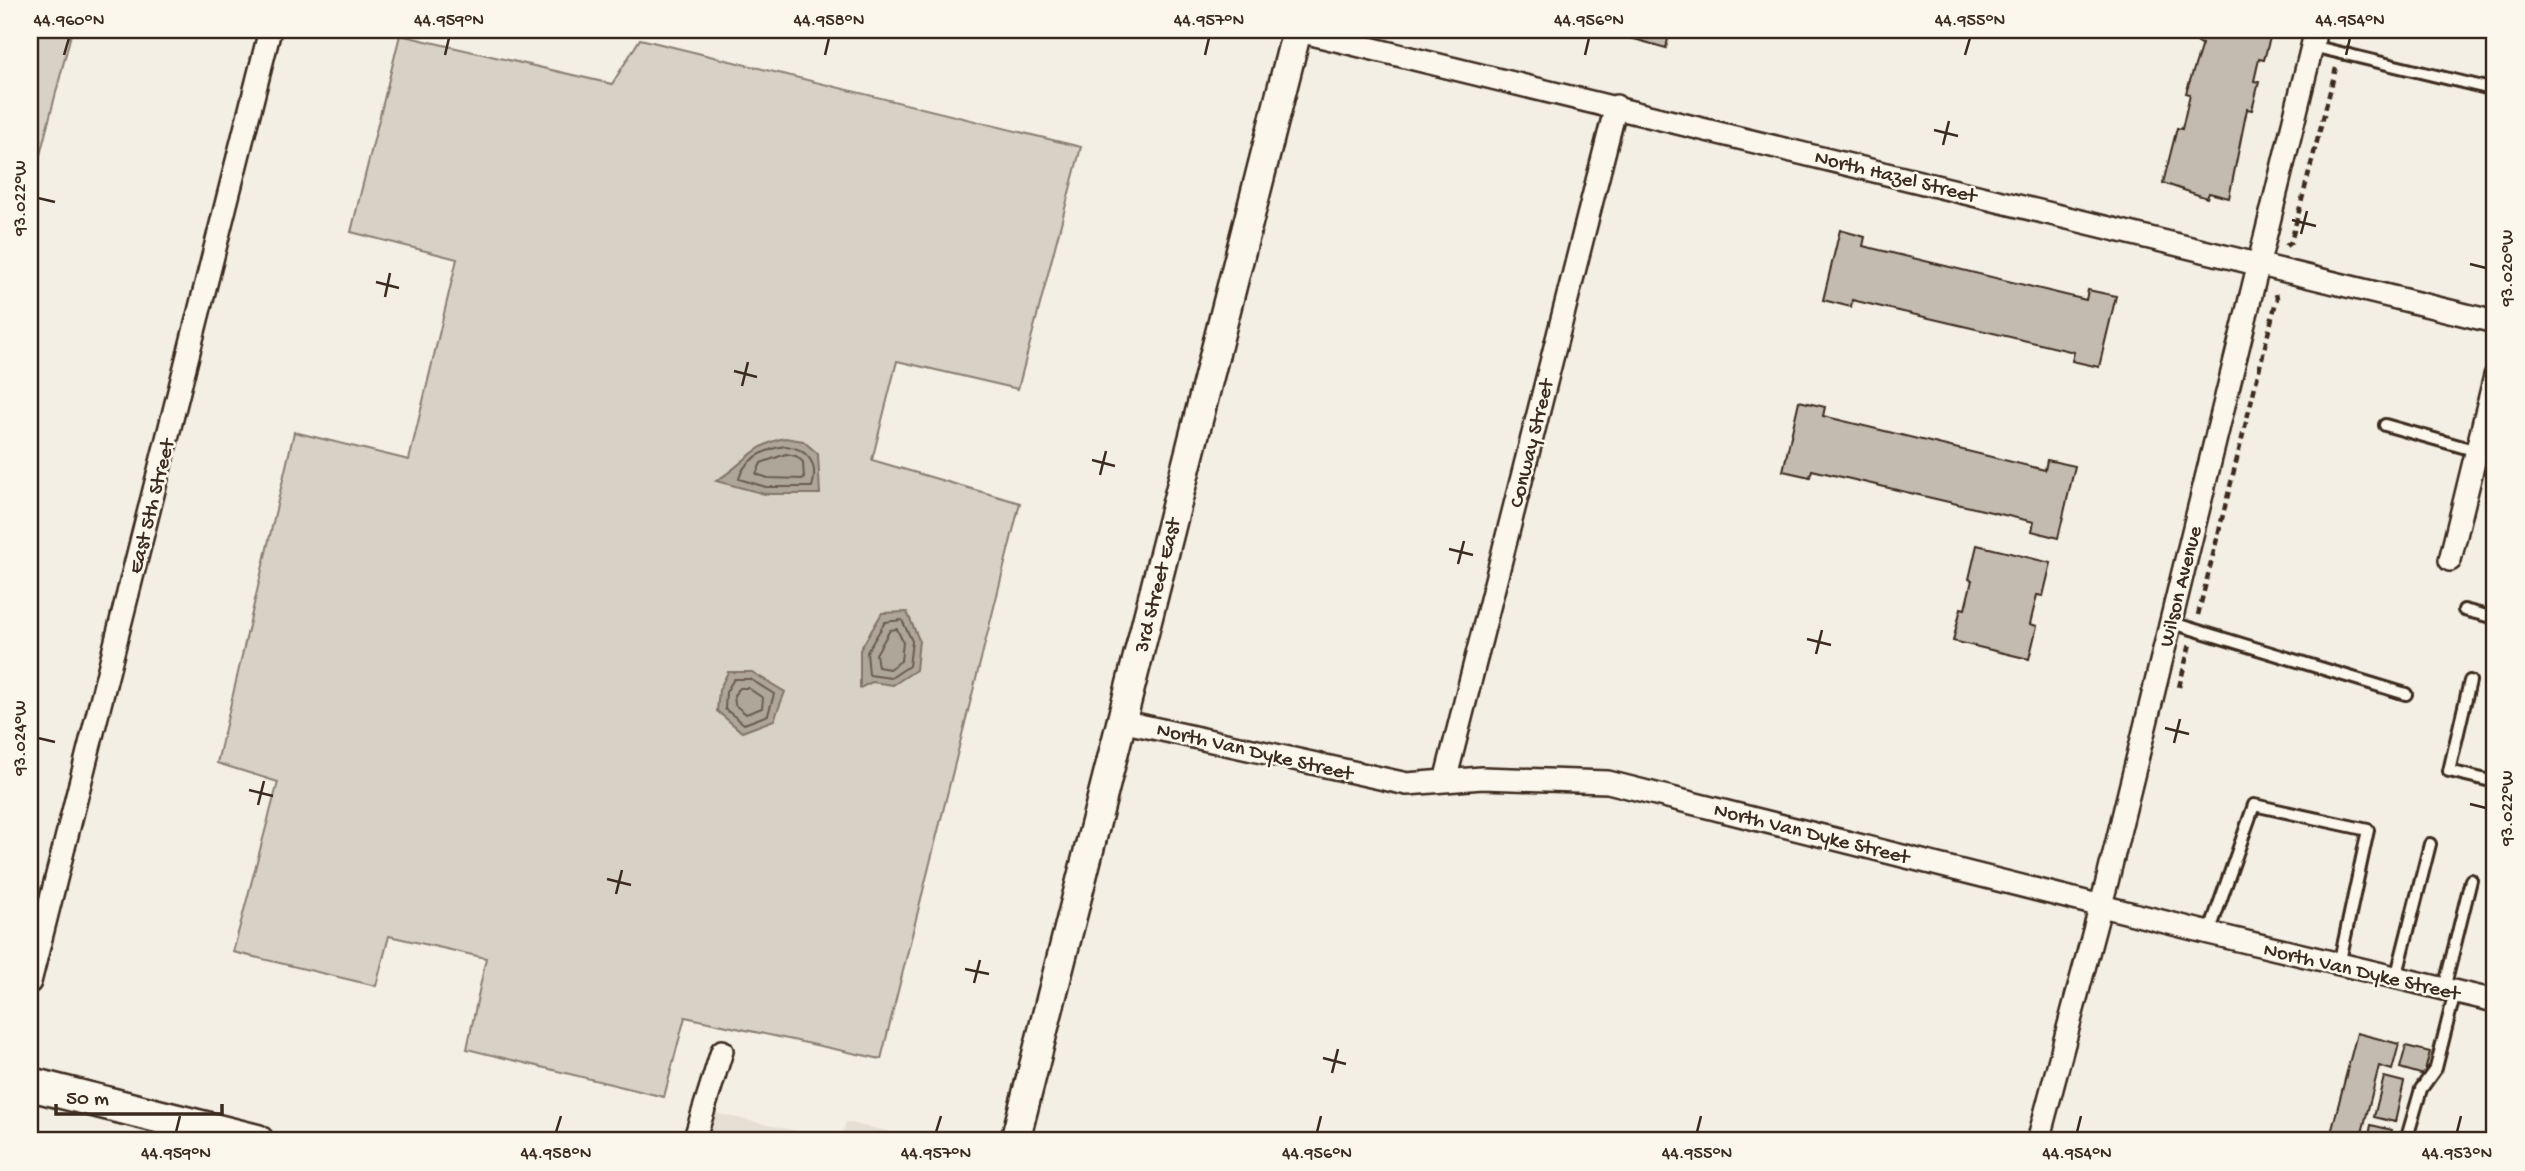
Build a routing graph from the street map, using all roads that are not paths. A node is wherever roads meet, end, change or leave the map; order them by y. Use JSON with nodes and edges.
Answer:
{"nodes":[{"id":1,"x":270,"y":30,"type":"edge"},
{"id":2,"x":1297,"y":30,"type":"edge"},
{"id":3,"x":2314,"y":38,"type":"edge"},
{"id":4,"x":2495,"y":90,"type":"edge"},
{"id":5,"x":1616,"y":106,"type":"junction"},
{"id":6,"x":2258,"y":264,"type":"junction"},
{"id":7,"x":2495,"y":322,"type":"edge"},
{"id":8,"x":2495,"y":376,"type":"edge"},
{"id":9,"x":2385,"y":425,"type":"dead end"},
{"id":10,"x":2477,"y":451,"type":"junction"},
{"id":11,"x":2450,"y":560,"type":"dead end"},
{"id":12,"x":2464,"y":610,"type":"dead end"},
{"id":13,"x":2495,"y":618,"type":"edge"},
{"id":14,"x":2169,"y":622,"type":"junction"},
{"id":15,"x":2470,"y":681,"type":"dead end"},
{"id":16,"x":2406,"y":694,"type":"dead end"},
{"id":17,"x":1121,"y":721,"type":"junction"},
{"id":18,"x":1445,"y":781,"type":"junction"},
{"id":19,"x":2495,"y":782,"type":"edge"},
{"id":20,"x":2430,"y":844,"type":"dead end"},
{"id":21,"x":2471,"y":880,"type":"dead end"},
{"id":22,"x":2099,"y":904,"type":"junction"},
{"id":23,"x":2209,"y":933,"type":"junction"},
{"id":24,"x":2339,"y":965,"type":"junction"},
{"id":25,"x":2396,"y":978,"type":"junction"},
{"id":26,"x":30,"y":982,"type":"edge"},
{"id":27,"x":2449,"y":990,"type":"junction"},
{"id":28,"x":2495,"y":1001,"type":"edge"},
{"id":29,"x":722,"y":1051,"type":"dead end"},
{"id":30,"x":30,"y":1084,"type":"edge"},
{"id":31,"x":163,"y":1129,"type":"edge"},
{"id":32,"x":257,"y":1141,"type":"edge"},
{"id":33,"x":694,"y":1141,"type":"edge"},
{"id":34,"x":1015,"y":1141,"type":"edge"},
{"id":35,"x":2038,"y":1141,"type":"edge"},
{"id":36,"x":2406,"y":1141,"type":"edge"}],
"edges":[{"from":1,"to":26,"type":"street","name":"East 5th Street"},
{"from":2,"to":5,"type":"street","name":"North Hazel Street"},
{"from":2,"to":17,"type":"street","name":"3rd Street East"},
{"from":3,"to":4,"type":"lane"},
{"from":3,"to":6,"type":"street","name":"Wilson Avenue"},
{"from":5,"to":6,"type":"street","name":"North Hazel Street"},
{"from":5,"to":18,"type":"street","name":"Conway Street"},
{"from":6,"to":7,"type":"street","name":"North Hazel Street"},
{"from":6,"to":14,"type":"street","name":"Wilson Avenue"},
{"from":8,"to":10,"type":"street"},
{"from":9,"to":10,"type":"lane"},
{"from":10,"to":11,"type":"street"},
{"from":12,"to":13,"type":"lane"},
{"from":14,"to":16,"type":"lane"},
{"from":14,"to":22,"type":"street","name":"Wilson Avenue"},
{"from":15,"to":19,"type":"lane"},
{"from":17,"to":18,"type":"street","name":"North Van Dyke Street"},
{"from":17,"to":34,"type":"street","name":"3rd Street East"},
{"from":18,"to":22,"type":"street","name":"North Van Dyke Street"},
{"from":20,"to":25,"type":"lane"},
{"from":21,"to":27,"type":"lane"},
{"from":22,"to":23,"type":"street","name":"North Van Dyke Street"},
{"from":22,"to":35,"type":"street","name":"Wilson Avenue"},
{"from":23,"to":24,"type":"street","name":"North Van Dyke Street"},
{"from":23,"to":24,"type":"lane"},
{"from":24,"to":25,"type":"street","name":"North Van Dyke Street"},
{"from":25,"to":27,"type":"street","name":"North Van Dyke Street"},
{"from":27,"to":28,"type":"street","name":"North Van Dyke Street"},
{"from":27,"to":36,"type":"lane"},
{"from":29,"to":33,"type":"street"},
{"from":30,"to":31,"type":"main road"},
{"from":31,"to":32,"type":"main road"}]}
